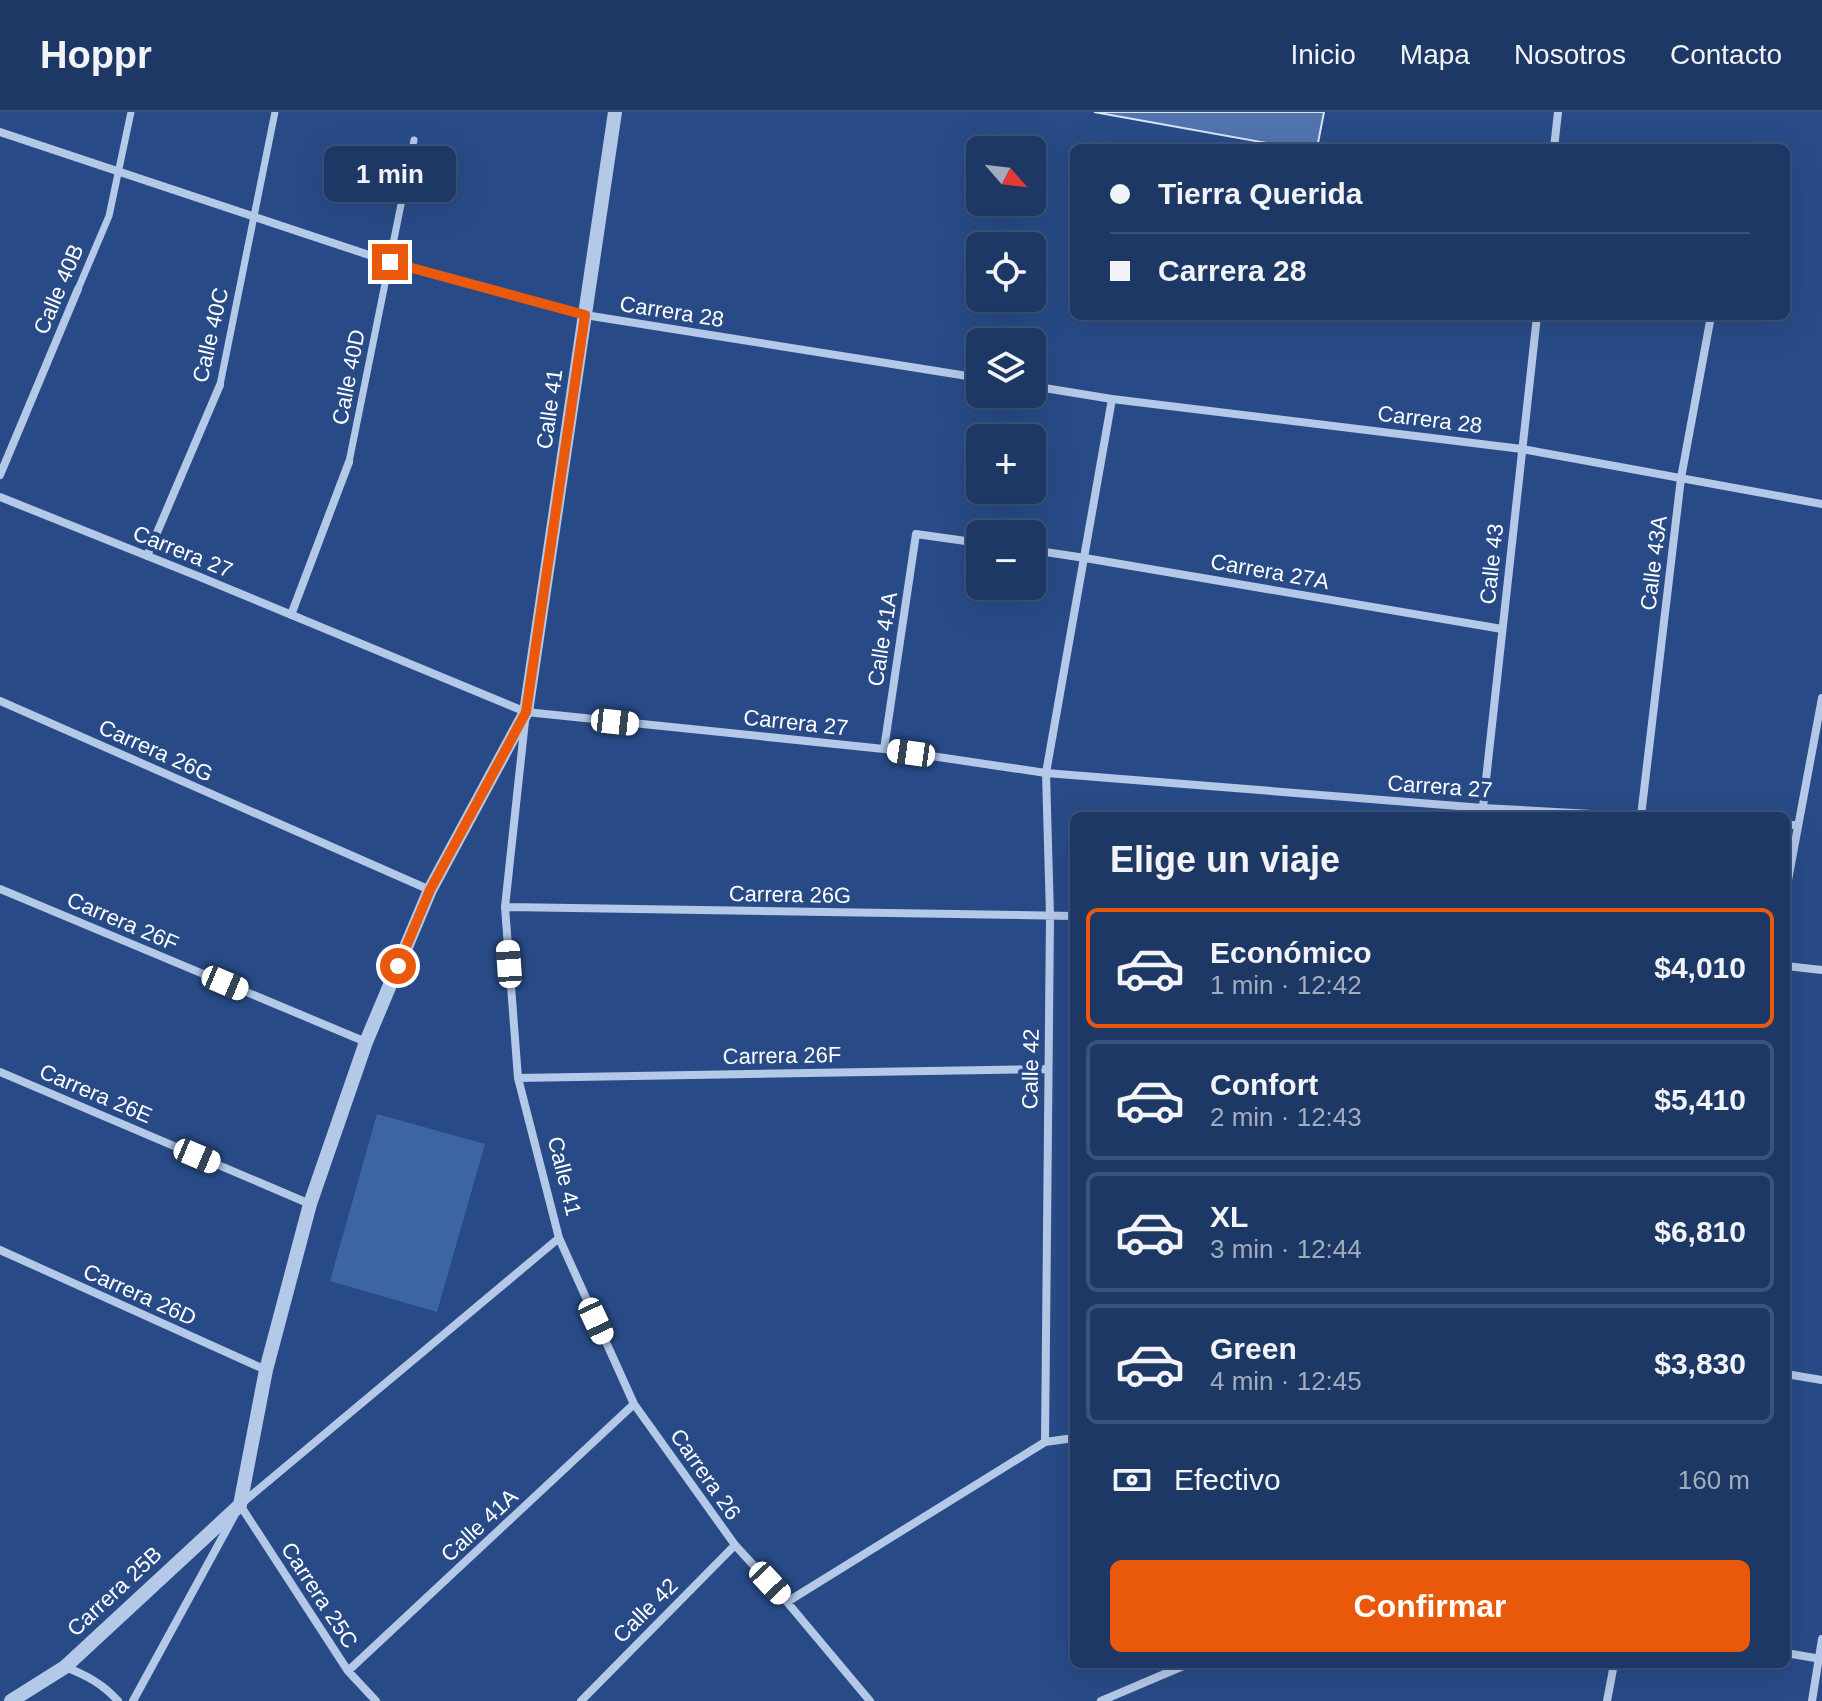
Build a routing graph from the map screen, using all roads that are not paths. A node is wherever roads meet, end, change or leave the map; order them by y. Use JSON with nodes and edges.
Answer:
{"nodes":[{"id":1,"x":131,"y":112,"type":"edge"},
{"id":2,"x":275,"y":112,"type":"edge"},
{"id":3,"x":615,"y":112,"type":"edge"},
{"id":4,"x":1558,"y":112,"type":"edge"},
{"id":5,"x":0,"y":132,"type":"edge"},
{"id":6,"x":414,"y":140,"type":"dead end"},
{"id":7,"x":1554,"y":144,"type":"edge"},
{"id":8,"x":119,"y":171,"type":"junction"},
{"id":9,"x":254,"y":216,"type":"junction"},
{"id":10,"x":390,"y":262,"type":"junction"},
{"id":11,"x":78,"y":289,"type":"joint"},
{"id":12,"x":585,"y":315,"type":"junction"},
{"id":13,"x":1537,"y":320,"type":"edge"},
{"id":14,"x":1710,"y":320,"type":"edge"},
{"id":15,"x":966,"y":376,"type":"edge"},
{"id":16,"x":220,"y":385,"type":"joint"},
{"id":17,"x":1046,"y":388,"type":"edge"},
{"id":18,"x":1112,"y":399,"type":"junction"},
{"id":19,"x":1522,"y":449,"type":"junction"},
{"id":20,"x":349,"y":462,"type":"joint"},
{"id":21,"x":0,"y":475,"type":"edge"},
{"id":22,"x":1681,"y":478,"type":"junction"},
{"id":23,"x":0,"y":497,"type":"edge"},
{"id":24,"x":1822,"y":504,"type":"edge"},
{"id":25,"x":966,"y":541,"type":"edge"},
{"id":26,"x":1046,"y":552,"type":"edge"},
{"id":27,"x":147,"y":556,"type":"junction"},
{"id":28,"x":1085,"y":558,"type":"junction"},
{"id":29,"x":291,"y":615,"type":"junction"},
{"id":30,"x":1502,"y":629,"type":"junction"},
{"id":31,"x":1822,"y":698,"type":"edge"},
{"id":32,"x":0,"y":701,"type":"edge"},
{"id":33,"x":526,"y":712,"type":"junction"},
{"id":34,"x":884,"y":749,"type":"junction"},
{"id":35,"x":1046,"y":773,"type":"junction"},
{"id":36,"x":1483,"y":812,"type":"edge"},
{"id":37,"x":1641,"y":812,"type":"edge"},
{"id":38,"x":1790,"y":825,"type":"edge"},
{"id":39,"x":1798,"y":825,"type":"junction"},
{"id":40,"x":1790,"y":869,"type":"edge"},
{"id":41,"x":0,"y":889,"type":"edge"},
{"id":42,"x":430,"y":890,"type":"junction"},
{"id":43,"x":505,"y":907,"type":"junction"},
{"id":44,"x":1050,"y":916,"type":"junction"},
{"id":45,"x":1070,"y":916,"type":"edge"},
{"id":46,"x":1790,"y":966,"type":"edge"},
{"id":47,"x":1822,"y":970,"type":"edge"},
{"id":48,"x":366,"y":1042,"type":"junction"},
{"id":49,"x":1047,"y":1069,"type":"junction"},
{"id":50,"x":0,"y":1072,"type":"edge"},
{"id":51,"x":518,"y":1078,"type":"junction"},
{"id":52,"x":310,"y":1204,"type":"junction"},
{"id":53,"x":559,"y":1238,"type":"junction"},
{"id":54,"x":0,"y":1250,"type":"edge"},
{"id":55,"x":266,"y":1370,"type":"junction"},
{"id":56,"x":1790,"y":1375,"type":"edge"},
{"id":57,"x":1822,"y":1380,"type":"edge"},
{"id":58,"x":634,"y":1404,"type":"junction"},
{"id":59,"x":1070,"y":1439,"type":"edge"},
{"id":60,"x":1045,"y":1442,"type":"junction"},
{"id":61,"x":240,"y":1505,"type":"junction"},
{"id":62,"x":735,"y":1545,"type":"junction"},
{"id":63,"x":787,"y":1602,"type":"junction"},
{"id":64,"x":1822,"y":1639,"type":"edge"},
{"id":65,"x":1790,"y":1654,"type":"edge"},
{"id":66,"x":1820,"y":1658,"type":"edge"},
{"id":67,"x":65,"y":1667,"type":"junction"},
{"id":68,"x":1179,"y":1668,"type":"edge"},
{"id":69,"x":1613,"y":1668,"type":"edge"},
{"id":70,"x":348,"y":1671,"type":"junction"},
{"id":71,"x":11,"y":1701,"type":"edge"},
{"id":72,"x":118,"y":1701,"type":"edge"},
{"id":73,"x":133,"y":1701,"type":"edge"},
{"id":74,"x":376,"y":1701,"type":"edge"},
{"id":75,"x":581,"y":1701,"type":"edge"},
{"id":76,"x":870,"y":1701,"type":"edge"},
{"id":77,"x":1101,"y":1701,"type":"edge"},
{"id":78,"x":1607,"y":1701,"type":"edge"},
{"id":79,"x":1812,"y":1701,"type":"edge"}],
"edges":[{"from":1,"to":8,"type":"street","name":"Calle 40B"},
{"from":2,"to":9,"type":"street","name":"Calle 40C"},
{"from":3,"to":12,"type":"street","name":"Calle 41"},
{"from":4,"to":7,"type":"street"},
{"from":5,"to":8,"type":"street","name":"Carrera 28"},
{"from":6,"to":10,"type":"street","name":"Calle 40D"},
{"from":8,"to":9,"type":"street","name":"Carrera 28"},
{"from":8,"to":11,"type":"street","name":"Calle 40B"},
{"from":9,"to":10,"type":"street","name":"Carrera 28"},
{"from":9,"to":16,"type":"street","name":"Calle 40C"},
{"from":10,"to":12,"type":"street","name":"Carrera 28"},
{"from":10,"to":20,"type":"street","name":"Calle 40D"},
{"from":11,"to":21,"type":"street","name":"Calle 40B"},
{"from":12,"to":15,"type":"street","name":"Carrera 28"},
{"from":12,"to":33,"type":"street","name":"Calle 41"},
{"from":13,"to":19,"type":"street","name":"Calle 43"},
{"from":14,"to":22,"type":"street","name":"Calle 43A"},
{"from":16,"to":27,"type":"street","name":"Calle 40C"},
{"from":17,"to":18,"type":"street","name":"Carrera 28"},
{"from":18,"to":19,"type":"street","name":"Carrera 28"},
{"from":18,"to":28,"type":"street","name":"Calle 42"},
{"from":19,"to":22,"type":"street","name":"Carrera 28"},
{"from":19,"to":30,"type":"street","name":"Calle 43"},
{"from":20,"to":29,"type":"street","name":"Calle 40D"},
{"from":22,"to":24,"type":"street","name":"Carrera 28"},
{"from":22,"to":37,"type":"street","name":"Calle 43A"},
{"from":23,"to":27,"type":"street","name":"Carrera 27"},
{"from":25,"to":34,"type":"street","name":"Calle 41A"},
{"from":26,"to":28,"type":"street","name":"Carrera 27A"},
{"from":27,"to":29,"type":"street","name":"Carrera 27"},
{"from":28,"to":30,"type":"street","name":"Carrera 27A"},
{"from":28,"to":35,"type":"street","name":"Calle 42"},
{"from":29,"to":33,"type":"street","name":"Carrera 27"},
{"from":30,"to":36,"type":"street","name":"Calle 43"},
{"from":31,"to":39,"type":"street"},
{"from":32,"to":42,"type":"street","name":"Carrera 26G"},
{"from":33,"to":34,"type":"street","name":"Carrera 27"},
{"from":33,"to":42,"type":"street","name":"Calle 41"},
{"from":33,"to":43,"type":"street","name":"Calle 41"},
{"from":34,"to":35,"type":"street","name":"Carrera 27"},
{"from":35,"to":36,"type":"street","name":"Carrera 27"},
{"from":35,"to":44,"type":"street","name":"Calle 42"},
{"from":38,"to":39,"type":"street"},
{"from":39,"to":40,"type":"street"},
{"from":41,"to":48,"type":"street","name":"Carrera 26F"},
{"from":42,"to":48,"type":"street","name":"Calle 41"},
{"from":43,"to":44,"type":"street","name":"Carrera 26G"},
{"from":43,"to":51,"type":"street","name":"Calle 41"},
{"from":44,"to":45,"type":"street","name":"Carrera 26G"},
{"from":44,"to":49,"type":"street","name":"Calle 42"},
{"from":46,"to":47,"type":"street"},
{"from":48,"to":52,"type":"street","name":"Calle 41"},
{"from":49,"to":51,"type":"street","name":"Carrera 26F"},
{"from":49,"to":60,"type":"street","name":"Calle 42"},
{"from":50,"to":52,"type":"street","name":"Carrera 26E"},
{"from":51,"to":53,"type":"street","name":"Calle 41"},
{"from":52,"to":55,"type":"street","name":"Calle 41"},
{"from":53,"to":58,"type":"street","name":"Carrera 26"},
{"from":53,"to":61,"type":"street","name":"Calle 41"},
{"from":54,"to":55,"type":"street","name":"Carrera 26D"},
{"from":55,"to":61,"type":"street","name":"Calle 41"},
{"from":56,"to":57,"type":"street"},
{"from":58,"to":62,"type":"street","name":"Carrera 26"},
{"from":58,"to":70,"type":"street","name":"Calle 41A"},
{"from":59,"to":60,"type":"street"},
{"from":60,"to":63,"type":"street"},
{"from":61,"to":67,"type":"street","name":"Carrera 25B"},
{"from":61,"to":70,"type":"street","name":"Carrera 25C"},
{"from":61,"to":73,"type":"street","name":"Calle 41"},
{"from":62,"to":63,"type":"street","name":"Carrera 26"},
{"from":62,"to":75,"type":"street","name":"Calle 42"},
{"from":63,"to":76,"type":"street","name":"Carrera 26"},
{"from":64,"to":66,"type":"street"},
{"from":65,"to":66,"type":"street"},
{"from":66,"to":79,"type":"street"},
{"from":67,"to":71,"type":"street","name":"Carrera 25B"},
{"from":67,"to":72,"type":"street"},
{"from":68,"to":77,"type":"street"},
{"from":69,"to":78,"type":"street"},
{"from":70,"to":74,"type":"street","name":"Carrera 25C"}]}
